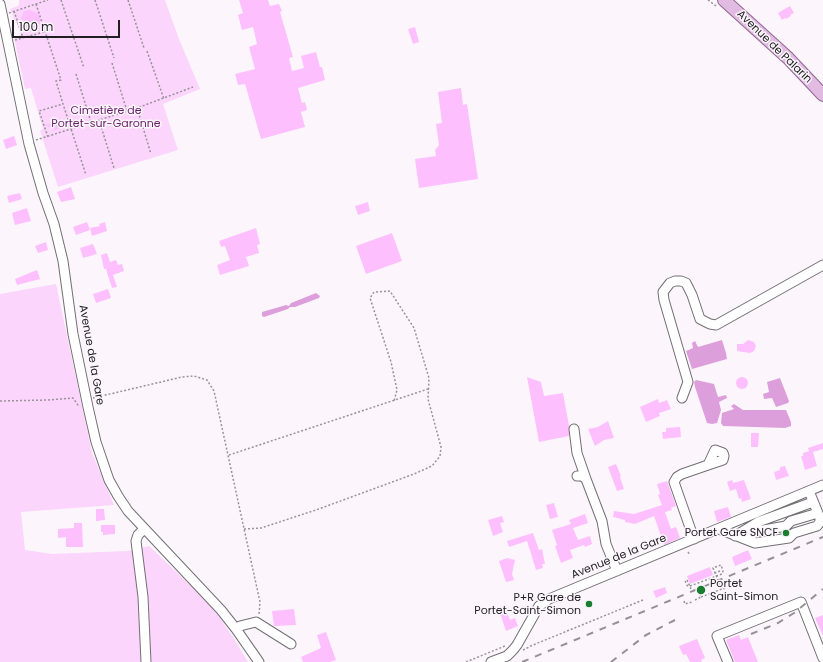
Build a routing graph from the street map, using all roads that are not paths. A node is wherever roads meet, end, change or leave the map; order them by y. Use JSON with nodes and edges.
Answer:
{"nodes":[{"id":1,"x":724,"y":0,"type":"edge"},
{"id":2,"x":0,"y":4,"type":"edge"},
{"id":3,"x":5,"y":17,"type":"edge"},
{"id":4,"x":823,"y":95,"type":"edge"},
{"id":5,"x":823,"y":265,"type":"edge"},
{"id":6,"x":682,"y":398,"type":"dead end"},
{"id":7,"x":574,"y":430,"type":"dead end"},
{"id":8,"x":708,"y":465,"type":"dead end"},
{"id":9,"x":823,"y":485,"type":"edge"},
{"id":10,"x":809,"y":491,"type":"junction"},
{"id":11,"x":814,"y":502,"type":"junction"},
{"id":12,"x":818,"y":513,"type":"junction"},
{"id":13,"x":144,"y":529,"type":"junction"},
{"id":14,"x":719,"y":529,"type":"junction"},
{"id":15,"x":735,"y":536,"type":"junction"},
{"id":16,"x":694,"y":539,"type":"junction"},
{"id":17,"x":745,"y":539,"type":"junction"},
{"id":18,"x":617,"y":571,"type":"junction"},
{"id":19,"x":236,"y":629,"type":"junction"},
{"id":20,"x":819,"y":637,"type":"edge"},
{"id":21,"x":291,"y":644,"type":"dead end"},
{"id":22,"x":823,"y":658,"type":"edge"},
{"id":23,"x":146,"y":662,"type":"edge"},
{"id":24,"x":259,"y":662,"type":"edge"},
{"id":25,"x":491,"y":662,"type":"edge"},
{"id":26,"x":728,"y":662,"type":"edge"}],
"edges":[{"from":1,"to":4,"type":"main road","name":"Avenue de Palarin"},
{"from":2,"to":3,"type":"street","name":"Avenue de la Gare"},
{"from":3,"to":13,"type":"street","name":"Avenue de la Gare"},
{"from":5,"to":6,"type":"street"},
{"from":7,"to":18,"type":"street"},
{"from":8,"to":16,"type":"street"},
{"from":9,"to":10,"type":"street","name":"Avenue de la Gare"},
{"from":10,"to":11,"type":"street"},
{"from":10,"to":14,"type":"street","name":"Avenue de la Gare"},
{"from":11,"to":12,"type":"street"},
{"from":11,"to":15,"type":"street"},
{"from":12,"to":17,"type":"street"},
{"from":12,"to":17,"type":"street"},
{"from":13,"to":19,"type":"street","name":"Avenue de la Gare"},
{"from":13,"to":23,"type":"street"},
{"from":14,"to":15,"type":"street"},
{"from":14,"to":16,"type":"street","name":"Avenue de la Gare"},
{"from":15,"to":17,"type":"street"},
{"from":16,"to":18,"type":"street","name":"Avenue de la Gare"},
{"from":18,"to":25,"type":"street","name":"Avenue de la Gare"},
{"from":19,"to":21,"type":"street"},
{"from":19,"to":24,"type":"street","name":"Avenue de la Gare"},
{"from":20,"to":22,"type":"street"},
{"from":20,"to":26,"type":"street"}]}
